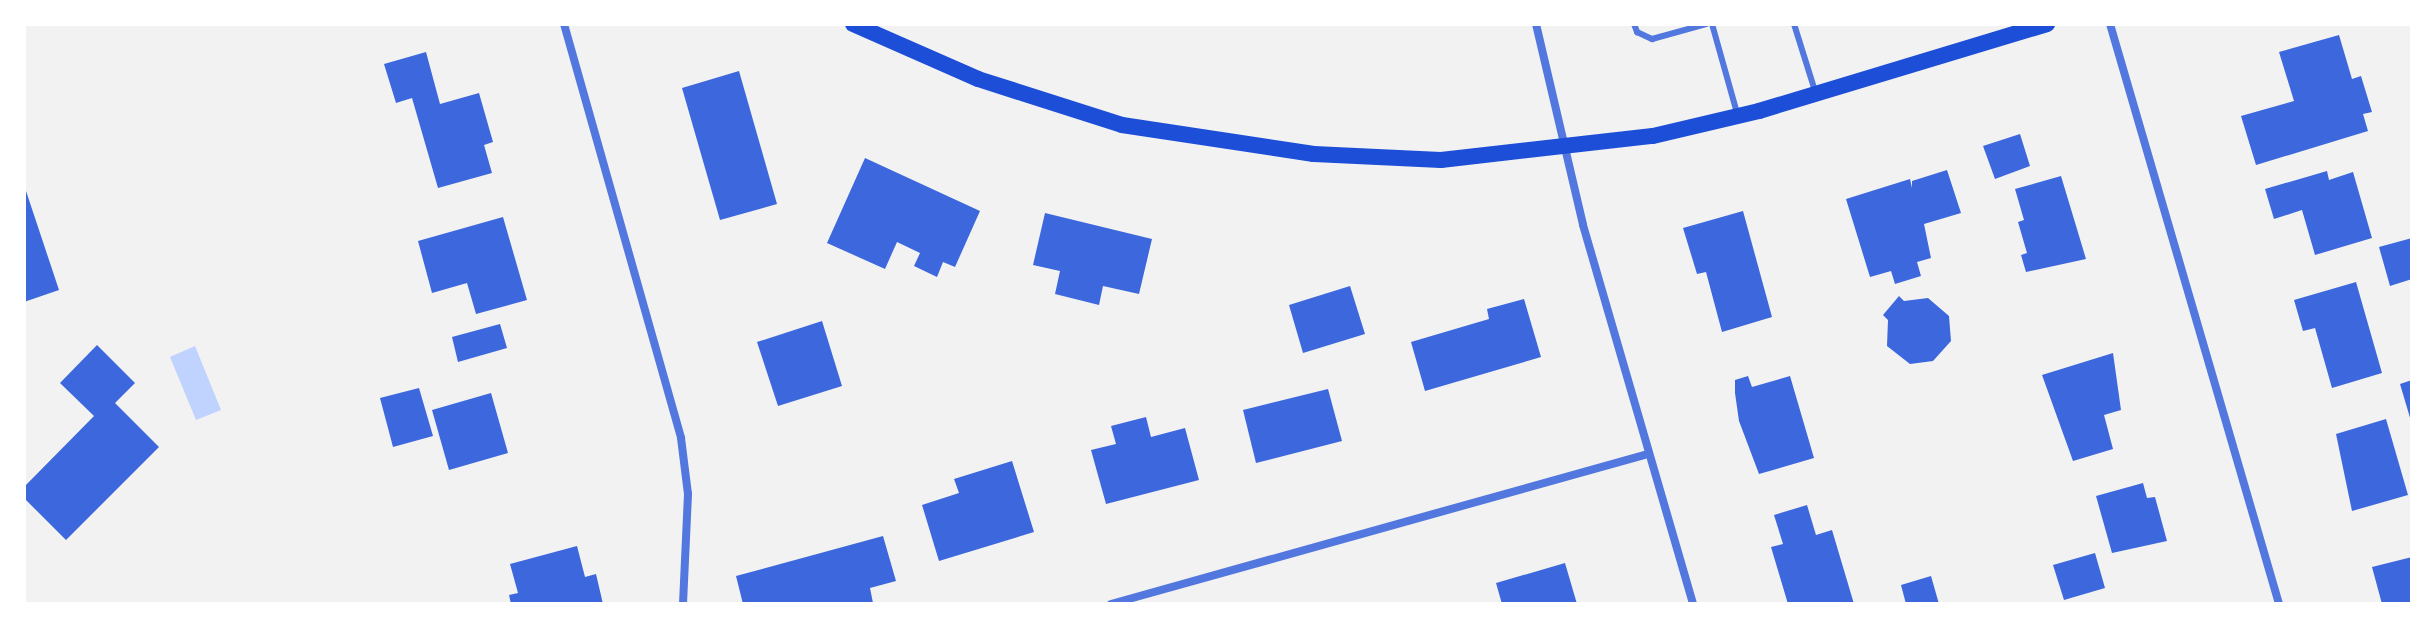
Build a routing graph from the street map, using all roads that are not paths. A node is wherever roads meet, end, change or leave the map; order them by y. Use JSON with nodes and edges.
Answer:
{"nodes":[{"id":1,"x":564,"y":24,"type":"edge"},
{"id":2,"x":853,"y":24,"type":"edge"},
{"id":3,"x":1536,"y":24,"type":"edge"},
{"id":4,"x":1634,"y":24,"type":"edge"},
{"id":5,"x":1709,"y":24,"type":"edge"},
{"id":6,"x":1794,"y":24,"type":"edge"},
{"id":7,"x":2047,"y":24,"type":"edge"},
{"id":8,"x":2110,"y":24,"type":"edge"},
{"id":9,"x":1816,"y":94,"type":"junction"},
{"id":10,"x":1738,"y":116,"type":"junction"},
{"id":11,"x":1566,"y":148,"type":"junction"},
{"id":12,"x":1648,"y":454,"type":"junction"},
{"id":13,"x":683,"y":604,"type":"edge"},
{"id":14,"x":1111,"y":604,"type":"edge"},
{"id":15,"x":1693,"y":604,"type":"edge"},
{"id":16,"x":2279,"y":604,"type":"edge"}],
"edges":[{"from":1,"to":13,"type":"street"},
{"from":2,"to":11,"type":"main road"},
{"from":3,"to":11,"type":"street"},
{"from":4,"to":5,"type":"lane"},
{"from":5,"to":10,"type":"lane"},
{"from":6,"to":9,"type":"lane"},
{"from":7,"to":9,"type":"main road"},
{"from":8,"to":16,"type":"street"},
{"from":9,"to":10,"type":"main road"},
{"from":10,"to":11,"type":"main road"},
{"from":11,"to":12,"type":"street"},
{"from":12,"to":14,"type":"street"},
{"from":12,"to":15,"type":"street"}]}
